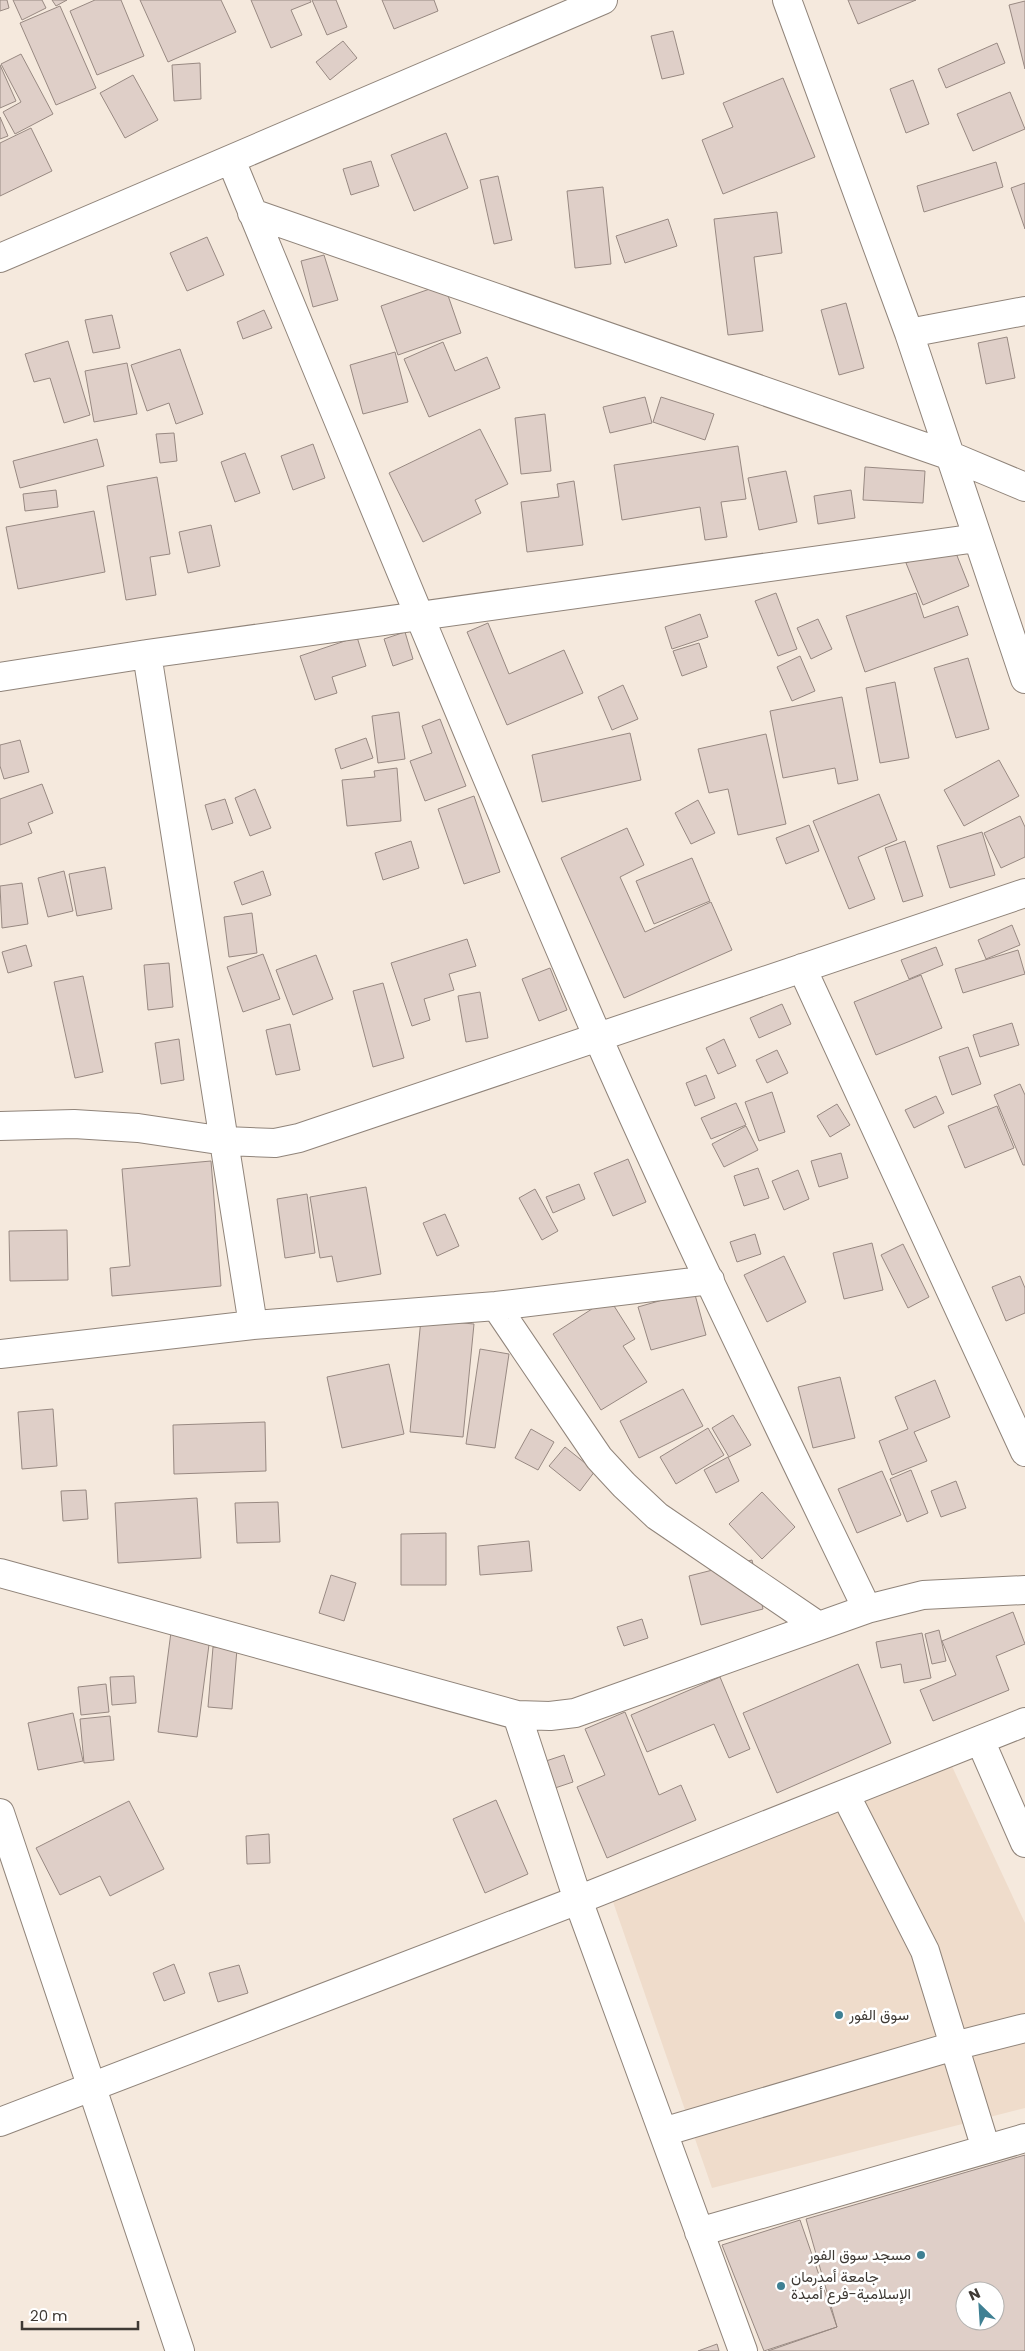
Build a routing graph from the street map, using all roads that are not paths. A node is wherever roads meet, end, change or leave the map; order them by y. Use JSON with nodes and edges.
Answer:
{"nodes":[{"id":1,"x":603,"y":0,"type":"edge"},
{"id":2,"x":787,"y":0,"type":"edge"},
{"id":3,"x":231,"y":160,"type":"junction"},
{"id":4,"x":252,"y":213,"type":"junction"},
{"id":5,"x":0,"y":258,"type":"edge"},
{"id":6,"x":1025,"y":312,"type":"edge"},
{"id":7,"x":909,"y":332,"type":"junction"},
{"id":8,"x":951,"y":456,"type":"junction"},
{"id":9,"x":1025,"y":488,"type":"edge"},
{"id":10,"x":977,"y":538,"type":"junction"},
{"id":11,"x":420,"y":616,"type":"junction"},
{"id":12,"x":147,"y":654,"type":"junction"},
{"id":13,"x":0,"y":677,"type":"edge"},
{"id":14,"x":1025,"y":679,"type":"edge"},
{"id":15,"x":1025,"y":893,"type":"edge"},
{"id":16,"x":802,"y":968,"type":"junction"},
{"id":17,"x":598,"y":1035,"type":"junction"},
{"id":18,"x":0,"y":1126,"type":"edge"},
{"id":19,"x":225,"y":1141,"type":"junction"},
{"id":20,"x":710,"y":1280,"type":"junction"},
{"id":21,"x":496,"y":1306,"type":"junction"},
{"id":22,"x":253,"y":1325,"type":"junction"},
{"id":23,"x":0,"y":1354,"type":"edge"},
{"id":24,"x":1025,"y":1452,"type":"edge"},
{"id":25,"x":0,"y":1573,"type":"edge"},
{"id":26,"x":1025,"y":1590,"type":"edge"},
{"id":27,"x":867,"y":1609,"type":"junction"},
{"id":28,"x":817,"y":1625,"type":"junction"},
{"id":29,"x":516,"y":1715,"type":"junction"},
{"id":30,"x":1025,"y":1722,"type":"edge"},
{"id":31,"x":980,"y":1740,"type":"junction"},
{"id":32,"x":844,"y":1794,"type":"junction"},
{"id":33,"x":0,"y":1813,"type":"edge"},
{"id":34,"x":1025,"y":1843,"type":"edge"},
{"id":35,"x":578,"y":1900,"type":"junction"},
{"id":36,"x":1025,"y":2028,"type":"edge"},
{"id":37,"x":954,"y":2046,"type":"junction"},
{"id":38,"x":92,"y":2087,"type":"junction"},
{"id":39,"x":0,"y":2122,"type":"edge"},
{"id":40,"x":663,"y":2132,"type":"junction"},
{"id":41,"x":1025,"y":2138,"type":"edge"},
{"id":42,"x":986,"y":2149,"type":"junction"},
{"id":43,"x":699,"y":2232,"type":"junction"},
{"id":44,"x":180,"y":2351,"type":"edge"},
{"id":45,"x":743,"y":2351,"type":"edge"}],
"edges":[{"from":1,"to":3,"type":"street"},
{"from":2,"to":7,"type":"street"},
{"from":3,"to":4,"type":"street"},
{"from":3,"to":5,"type":"street"},
{"from":4,"to":8,"type":"street"},
{"from":4,"to":11,"type":"street"},
{"from":6,"to":7,"type":"street"},
{"from":7,"to":8,"type":"street"},
{"from":8,"to":9,"type":"street"},
{"from":8,"to":10,"type":"street"},
{"from":10,"to":11,"type":"street"},
{"from":10,"to":14,"type":"street"},
{"from":11,"to":12,"type":"street"},
{"from":11,"to":17,"type":"street"},
{"from":12,"to":13,"type":"street"},
{"from":12,"to":19,"type":"street"},
{"from":15,"to":16,"type":"street"},
{"from":16,"to":17,"type":"street"},
{"from":16,"to":24,"type":"street"},
{"from":17,"to":19,"type":"street"},
{"from":17,"to":20,"type":"street"},
{"from":18,"to":19,"type":"street"},
{"from":19,"to":22,"type":"street"},
{"from":20,"to":21,"type":"street"},
{"from":20,"to":27,"type":"street"},
{"from":21,"to":22,"type":"street"},
{"from":21,"to":28,"type":"street"},
{"from":22,"to":23,"type":"street"},
{"from":25,"to":29,"type":"street"},
{"from":26,"to":27,"type":"street"},
{"from":27,"to":28,"type":"street"},
{"from":28,"to":29,"type":"street"},
{"from":29,"to":35,"type":"street"},
{"from":30,"to":31,"type":"street"},
{"from":31,"to":32,"type":"street"},
{"from":31,"to":34,"type":"street"},
{"from":32,"to":35,"type":"street"},
{"from":32,"to":37,"type":"street"},
{"from":33,"to":38,"type":"street"},
{"from":35,"to":38,"type":"street"},
{"from":35,"to":40,"type":"street"},
{"from":36,"to":37,"type":"street"},
{"from":37,"to":40,"type":"street"},
{"from":37,"to":42,"type":"street"},
{"from":38,"to":39,"type":"street"},
{"from":38,"to":44,"type":"street"},
{"from":40,"to":43,"type":"street"},
{"from":41,"to":42,"type":"street"},
{"from":42,"to":43,"type":"street"},
{"from":43,"to":45,"type":"street"}]}
